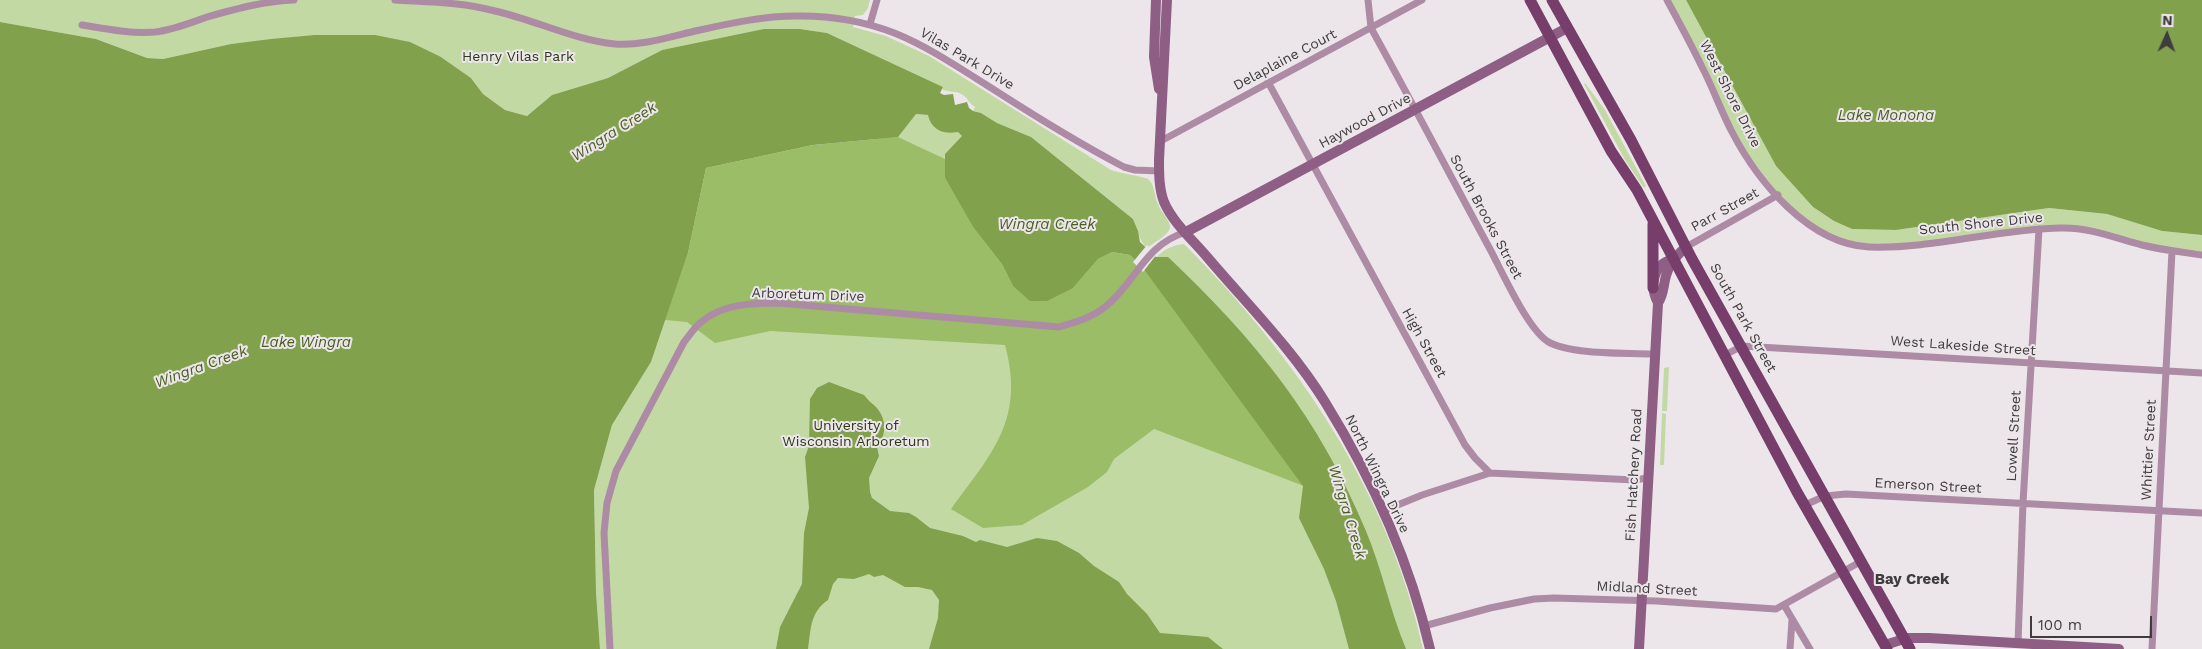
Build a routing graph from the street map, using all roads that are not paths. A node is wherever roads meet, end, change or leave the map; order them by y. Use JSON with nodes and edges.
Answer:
{"nodes":[{"id":1,"x":294,"y":0,"type":"edge"},
{"id":2,"x":395,"y":0,"type":"edge"},
{"id":3,"x":877,"y":0,"type":"edge"},
{"id":4,"x":1156,"y":0,"type":"edge"},
{"id":5,"x":1167,"y":0,"type":"edge"},
{"id":6,"x":1368,"y":0,"type":"edge"},
{"id":7,"x":1422,"y":0,"type":"edge"},
{"id":8,"x":1530,"y":0,"type":"edge"},
{"id":9,"x":1552,"y":0,"type":"edge"},
{"id":10,"x":1667,"y":0,"type":"edge"},
{"id":11,"x":870,"y":24,"type":"junction"},
{"id":12,"x":82,"y":25,"type":"dead end"},
{"id":13,"x":1371,"y":28,"type":"junction"},
{"id":14,"x":1567,"y":28,"type":"junction"},
{"id":15,"x":1550,"y":37,"type":"junction"},
{"id":16,"x":1268,"y":82,"type":"junction"},
{"id":17,"x":1161,"y":97,"type":"junction"},
{"id":18,"x":1415,"y":110,"type":"junction"},
{"id":19,"x":1159,"y":142,"type":"junction"},
{"id":20,"x":1313,"y":165,"type":"junction"},
{"id":21,"x":1159,"y":171,"type":"junction"},
{"id":22,"x":1778,"y":195,"type":"junction"},
{"id":23,"x":1652,"y":220,"type":"junction"},
{"id":24,"x":2039,"y":229,"type":"junction"},
{"id":25,"x":1186,"y":232,"type":"junction"},
{"id":26,"x":1174,"y":236,"type":"joint"},
{"id":27,"x":1686,"y":246,"type":"junction"},
{"id":28,"x":2172,"y":252,"type":"junction"},
{"id":29,"x":2202,"y":254,"type":"edge"},
{"id":30,"x":1673,"y":259,"type":"junction"},
{"id":31,"x":1653,"y":288,"type":"junction"},
{"id":32,"x":1658,"y":303,"type":"junction"},
{"id":33,"x":1742,"y":346,"type":"junction"},
{"id":34,"x":1655,"y":354,"type":"junction"},
{"id":35,"x":1725,"y":355,"type":"junction"},
{"id":36,"x":2030,"y":364,"type":"junction"},
{"id":37,"x":2166,"y":371,"type":"junction"},
{"id":38,"x":2202,"y":373,"type":"edge"},
{"id":39,"x":1490,"y":473,"type":"junction"},
{"id":40,"x":1648,"y":478,"type":"junction"},
{"id":41,"x":1825,"y":496,"type":"junction"},
{"id":42,"x":2023,"y":503,"type":"junction"},
{"id":43,"x":1804,"y":506,"type":"junction"},
{"id":44,"x":1383,"y":510,"type":"junction"},
{"id":45,"x":2159,"y":510,"type":"junction"},
{"id":46,"x":2202,"y":513,"type":"edge"},
{"id":47,"x":1860,"y":562,"type":"junction"},
{"id":48,"x":1842,"y":572,"type":"junction"},
{"id":49,"x":1642,"y":601,"type":"junction"},
{"id":50,"x":1784,"y":605,"type":"junction"},
{"id":51,"x":1792,"y":620,"type":"junction"},
{"id":52,"x":1424,"y":626,"type":"junction"},
{"id":53,"x":1908,"y":644,"type":"edge"},
{"id":54,"x":2018,"y":644,"type":"junction"},
{"id":55,"x":1886,"y":647,"type":"edge"},
{"id":56,"x":610,"y":649,"type":"edge"},
{"id":57,"x":1430,"y":649,"type":"edge"},
{"id":58,"x":1639,"y":649,"type":"edge"},
{"id":59,"x":1790,"y":649,"type":"edge"},
{"id":60,"x":1810,"y":649,"type":"edge"},
{"id":61,"x":2119,"y":649,"type":"edge"},
{"id":62,"x":2152,"y":649,"type":"edge"}],
"edges":[{"from":1,"to":12,"type":"street"},
{"from":2,"to":11,"type":"street","name":"Vilas Park Drive"},
{"from":3,"to":11,"type":"street"},
{"from":4,"to":17,"type":"street"},
{"from":5,"to":17,"type":"street"},
{"from":6,"to":13,"type":"street","name":"South Brooks Street"},
{"from":7,"to":13,"type":"street","name":"Delaplaine Court"},
{"from":8,"to":15,"type":"main road"},
{"from":9,"to":14,"type":"main road","name":"South Park Street"},
{"from":10,"to":22,"type":"street","name":"West Shore Drive"},
{"from":11,"to":21,"type":"street","name":"Vilas Park Drive"},
{"from":13,"to":16,"type":"street","name":"Delaplaine Court"},
{"from":13,"to":18,"type":"street","name":"South Brooks Street"},
{"from":14,"to":15,"type":"street","name":"Haywood Drive"},
{"from":14,"to":27,"type":"main road","name":"South Park Street"},
{"from":15,"to":18,"type":"street","name":"Haywood Drive"},
{"from":15,"to":23,"type":"main road"},
{"from":16,"to":19,"type":"street","name":"Delaplaine Court"},
{"from":16,"to":20,"type":"street","name":"High Street"},
{"from":17,"to":19,"type":"street","name":"North Wingra Drive"},
{"from":18,"to":20,"type":"street","name":"Haywood Drive"},
{"from":18,"to":34,"type":"street","name":"South Brooks Street"},
{"from":19,"to":21,"type":"street","name":"North Wingra Drive"},
{"from":20,"to":25,"type":"street","name":"Haywood Drive"},
{"from":20,"to":39,"type":"street","name":"High Street"},
{"from":21,"to":25,"type":"street","name":"North Wingra Drive"},
{"from":22,"to":24,"type":"street","name":"South Shore Drive"},
{"from":22,"to":27,"type":"street","name":"Parr Street"},
{"from":23,"to":30,"type":"main road"},
{"from":23,"to":31,"type":"main road"},
{"from":24,"to":28,"type":"street","name":"South Shore Drive"},
{"from":24,"to":36,"type":"street","name":"Lowell Street"},
{"from":25,"to":26,"type":"street","name":"Haywood Drive"},
{"from":25,"to":44,"type":"street","name":"North Wingra Drive"},
{"from":26,"to":56,"type":"street","name":"Arboretum Drive"},
{"from":27,"to":30,"type":"street","name":"Fish Hatchery Road"},
{"from":27,"to":33,"type":"main road","name":"South Park Street"},
{"from":28,"to":29,"type":"street","name":"South Shore Drive"},
{"from":28,"to":37,"type":"street","name":"Whittier Street"},
{"from":30,"to":31,"type":"street","name":"Fish Hatchery Road"},
{"from":30,"to":32,"type":"street","name":"Fish Hatchery Road"},
{"from":30,"to":35,"type":"main road"},
{"from":31,"to":32,"type":"street","name":"Fish Hatchery Road"},
{"from":32,"to":34,"type":"street","name":"Fish Hatchery Road"},
{"from":33,"to":35,"type":"street"},
{"from":33,"to":36,"type":"street","name":"West Lakeside Street"},
{"from":33,"to":41,"type":"main road","name":"South Park Street"},
{"from":34,"to":40,"type":"street","name":"Fish Hatchery Road"},
{"from":35,"to":43,"type":"main road"},
{"from":36,"to":37,"type":"street","name":"West Lakeside Street"},
{"from":36,"to":42,"type":"street","name":"Lowell Street"},
{"from":37,"to":38,"type":"street","name":"West Lakeside Street"},
{"from":37,"to":45,"type":"street","name":"Whittier Street"},
{"from":39,"to":40,"type":"street"},
{"from":39,"to":44,"type":"street"},
{"from":40,"to":49,"type":"street","name":"Fish Hatchery Road"},
{"from":41,"to":42,"type":"street","name":"Emerson Street"},
{"from":41,"to":43,"type":"street","name":"Emerson Street"},
{"from":41,"to":47,"type":"main road","name":"South Park Street"},
{"from":42,"to":45,"type":"street","name":"Emerson Street"},
{"from":42,"to":54,"type":"street","name":"Lowell Street"},
{"from":43,"to":48,"type":"main road"},
{"from":44,"to":52,"type":"street","name":"North Wingra Drive"},
{"from":45,"to":46,"type":"street","name":"Emerson Street"},
{"from":45,"to":62,"type":"street","name":"Whittier Street"},
{"from":47,"to":48,"type":"street","name":"Midland Street"},
{"from":47,"to":53,"type":"main road","name":"South Park Street"},
{"from":48,"to":50,"type":"street","name":"Midland Street"},
{"from":48,"to":55,"type":"main road"},
{"from":49,"to":50,"type":"street","name":"Midland Street"},
{"from":49,"to":52,"type":"street","name":"Midland Street"},
{"from":49,"to":58,"type":"street","name":"Fish Hatchery Road"},
{"from":50,"to":51,"type":"street"},
{"from":51,"to":59,"type":"street"},
{"from":51,"to":60,"type":"street"},
{"from":52,"to":57,"type":"street","name":"North Wingra Drive"},
{"from":53,"to":54,"type":"street"},
{"from":53,"to":55,"type":"street"},
{"from":54,"to":61,"type":"street"}]}
